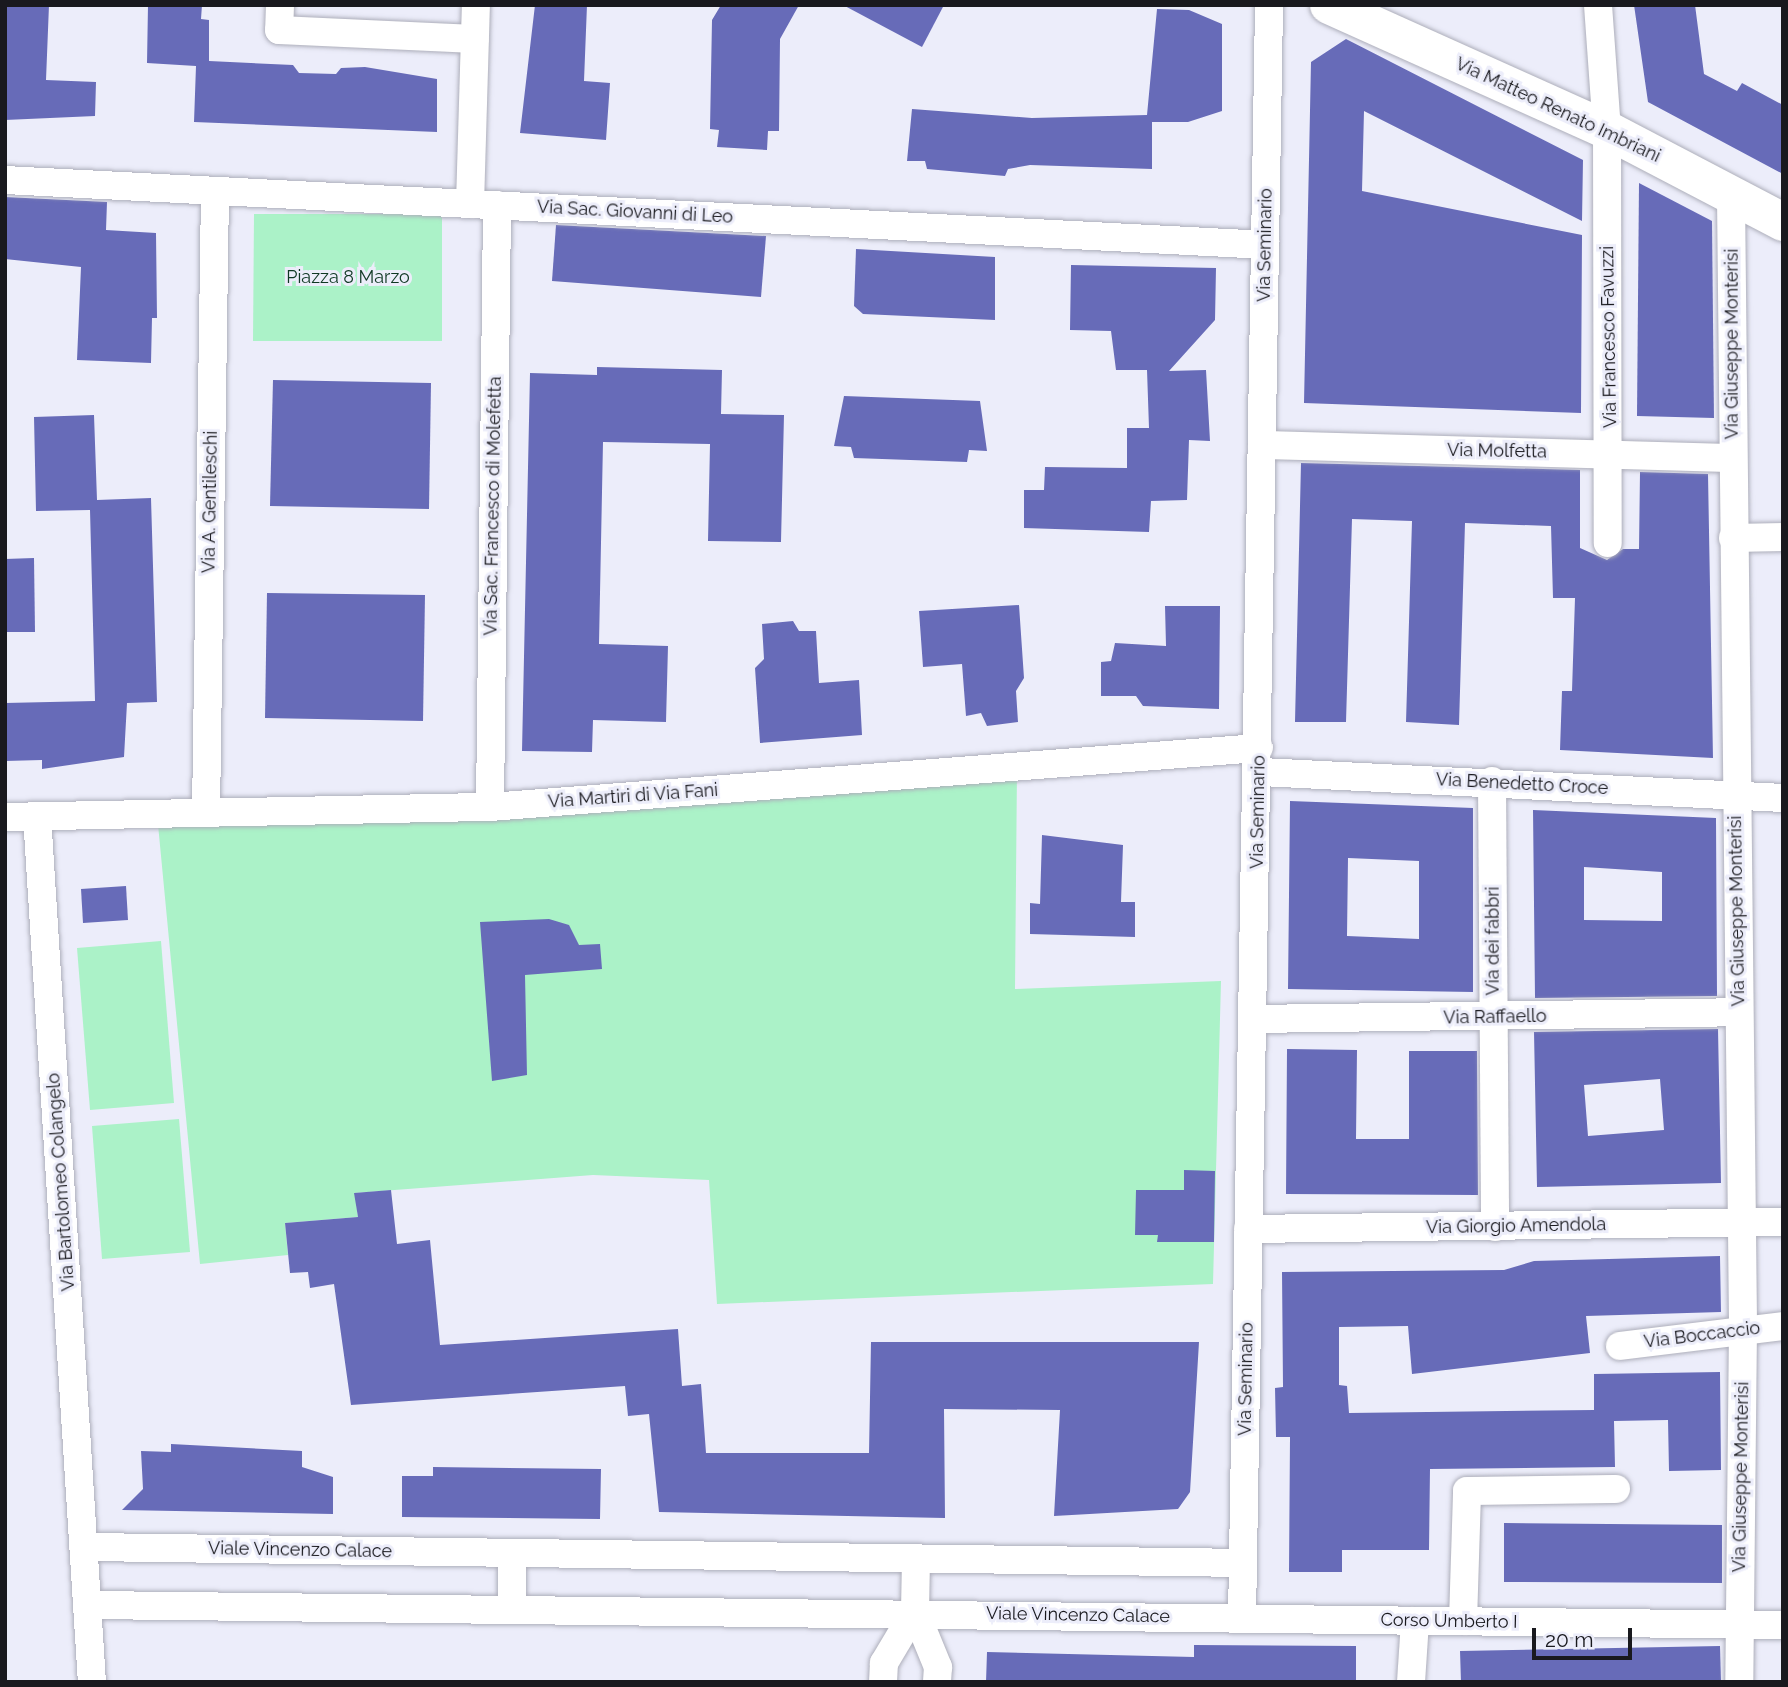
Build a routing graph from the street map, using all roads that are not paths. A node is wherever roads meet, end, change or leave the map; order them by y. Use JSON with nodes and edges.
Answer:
{"nodes":[{"id":1,"x":280,"y":5,"type":"edge"},
{"id":2,"x":476,"y":5,"type":"edge"},
{"id":3,"x":1269,"y":5,"type":"edge"},
{"id":4,"x":1329,"y":5,"type":"edge"},
{"id":5,"x":1598,"y":5,"type":"edge"},
{"id":6,"x":475,"y":38,"type":"junction"},
{"id":7,"x":1607,"y":130,"type":"junction"},
{"id":8,"x":5,"y":180,"type":"edge"},
{"id":9,"x":215,"y":191,"type":"junction"},
{"id":10,"x":1731,"y":197,"type":"junction"},
{"id":11,"x":483,"y":204,"type":"junction"},
{"id":12,"x":1783,"y":222,"type":"edge"},
{"id":13,"x":1265,"y":245,"type":"junction"},
{"id":14,"x":1262,"y":445,"type":"junction"},
{"id":15,"x":1610,"y":453,"type":"junction"},
{"id":16,"x":1733,"y":458,"type":"junction"},
{"id":17,"x":1783,"y":537,"type":"edge"},
{"id":18,"x":1733,"y":538,"type":"junction"},
{"id":19,"x":1608,"y":544,"type":"dead end"},
{"id":20,"x":1259,"y":760,"type":"junction"},
{"id":21,"x":1492,"y":782,"type":"junction"},
{"id":22,"x":1735,"y":797,"type":"junction"},
{"id":23,"x":1783,"y":798,"type":"edge"},
{"id":24,"x":490,"y":807,"type":"junction"},
{"id":25,"x":206,"y":813,"type":"junction"},
{"id":26,"x":37,"y":816,"type":"junction"},
{"id":27,"x":5,"y":817,"type":"edge"},
{"id":28,"x":1738,"y":1012,"type":"junction"},
{"id":29,"x":1494,"y":1018,"type":"junction"},
{"id":30,"x":1252,"y":1019,"type":"junction"},
{"id":31,"x":1783,"y":1222,"type":"edge"},
{"id":32,"x":1742,"y":1224,"type":"junction"},
{"id":33,"x":1495,"y":1227,"type":"junction"},
{"id":34,"x":1248,"y":1229,"type":"junction"},
{"id":35,"x":1783,"y":1326,"type":"edge"},
{"id":36,"x":1743,"y":1327,"type":"junction"},
{"id":37,"x":1620,"y":1346,"type":"dead end"},
{"id":38,"x":1616,"y":1489,"type":"dead end"},
{"id":39,"x":87,"y":1547,"type":"junction"},
{"id":40,"x":512,"y":1553,"type":"junction"},
{"id":41,"x":916,"y":1559,"type":"junction"},
{"id":42,"x":1243,"y":1563,"type":"junction"},
{"id":43,"x":91,"y":1605,"type":"junction"},
{"id":44,"x":512,"y":1607,"type":"junction"},
{"id":45,"x":915,"y":1611,"type":"junction"},
{"id":46,"x":1242,"y":1619,"type":"junction"},
{"id":47,"x":1415,"y":1621,"type":"junction"},
{"id":48,"x":1463,"y":1621,"type":"junction"},
{"id":49,"x":1740,"y":1624,"type":"junction"},
{"id":50,"x":1783,"y":1625,"type":"edge"},
{"id":51,"x":92,"y":1682,"type":"edge"},
{"id":52,"x":883,"y":1682,"type":"edge"},
{"id":53,"x":937,"y":1682,"type":"edge"},
{"id":54,"x":1411,"y":1682,"type":"edge"},
{"id":55,"x":1739,"y":1682,"type":"edge"}],
"edges":[{"from":1,"to":6,"type":"street"},
{"from":2,"to":6,"type":"street","name":"Via Sac. Francesco di Molefetta"},
{"from":3,"to":13,"type":"street","name":"Via Seminario"},
{"from":4,"to":7,"type":"street","name":"Via Matteo Renato Imbriani"},
{"from":5,"to":7,"type":"street","name":"Via Francesco Favuzzi"},
{"from":6,"to":11,"type":"street","name":"Via Sac. Francesco di Molefetta"},
{"from":7,"to":10,"type":"street","name":"Via Matteo Renato Imbriani"},
{"from":7,"to":15,"type":"street","name":"Via Francesco Favuzzi"},
{"from":8,"to":9,"type":"street","name":"Via Sac. Giovanni di Leo"},
{"from":9,"to":11,"type":"street","name":"Via Sac. Giovanni di Leo"},
{"from":9,"to":25,"type":"street","name":"Via A. Gentileschi"},
{"from":10,"to":12,"type":"street","name":"Via Matteo Renato Imbriani"},
{"from":10,"to":16,"type":"street","name":"Via Giuseppe Monterisi"},
{"from":11,"to":13,"type":"street","name":"Via Sac. Giovanni di Leo"},
{"from":11,"to":24,"type":"street","name":"Via Sac. Francesco di Molefetta"},
{"from":13,"to":14,"type":"street","name":"Via Seminario"},
{"from":14,"to":15,"type":"street","name":"Via Molfetta"},
{"from":14,"to":20,"type":"street","name":"Via Seminario"},
{"from":15,"to":16,"type":"street","name":"Via Molfetta"},
{"from":15,"to":19,"type":"street","name":"Via Francesco Favuzzi"},
{"from":16,"to":18,"type":"street","name":"Via Giuseppe Monterisi"},
{"from":17,"to":18,"type":"street"},
{"from":18,"to":22,"type":"street","name":"Via Giuseppe Monterisi"},
{"from":20,"to":21,"type":"street","name":"Via Benedetto Croce"},
{"from":20,"to":24,"type":"street","name":"Via Martiri di Via Fani"},
{"from":20,"to":30,"type":"street","name":"Via Seminario"},
{"from":21,"to":22,"type":"street","name":"Via Benedetto Croce"},
{"from":21,"to":29,"type":"street","name":"Via dei fabbri"},
{"from":22,"to":23,"type":"street","name":"Via Benedetto Croce"},
{"from":22,"to":28,"type":"street","name":"Via Giuseppe Monterisi"},
{"from":24,"to":25,"type":"street","name":"Via Martiri di Via Fani"},
{"from":25,"to":26,"type":"street","name":"Via Martiri di Via Fani"},
{"from":26,"to":27,"type":"street","name":"Via Martiri di Via Fani"},
{"from":26,"to":39,"type":"street","name":"Via Bartolomeo Colangelo"},
{"from":28,"to":29,"type":"street","name":"Via Raffaello"},
{"from":28,"to":32,"type":"street","name":"Via Giuseppe Monterisi"},
{"from":29,"to":30,"type":"street","name":"Via Raffaello"},
{"from":29,"to":33,"type":"street","name":"Via dei fabbri"},
{"from":30,"to":34,"type":"street","name":"Via Seminario"},
{"from":31,"to":32,"type":"street","name":"Via Giorgio Amendola"},
{"from":32,"to":33,"type":"street","name":"Via Giorgio Amendola"},
{"from":32,"to":36,"type":"street","name":"Via Giuseppe Monterisi"},
{"from":33,"to":34,"type":"street","name":"Via Giorgio Amendola"},
{"from":34,"to":42,"type":"street","name":"Via Seminario"},
{"from":35,"to":36,"type":"street","name":"Via Boccaccio"},
{"from":36,"to":37,"type":"street","name":"Via Boccaccio"},
{"from":36,"to":49,"type":"street","name":"Via Giuseppe Monterisi"},
{"from":38,"to":48,"type":"street"},
{"from":39,"to":40,"type":"street","name":"Viale Vincenzo Calace"},
{"from":39,"to":43,"type":"street","name":"Via Bartolomeo Colangelo"},
{"from":40,"to":41,"type":"street","name":"Viale Vincenzo Calace"},
{"from":40,"to":44,"type":"street"},
{"from":41,"to":42,"type":"street","name":"Viale Vincenzo Calace"},
{"from":41,"to":45,"type":"street"},
{"from":42,"to":46,"type":"street","name":"Via Seminario"},
{"from":43,"to":44,"type":"street","name":"Viale Vincenzo Calace"},
{"from":43,"to":51,"type":"street","name":"Via Bartolomeo Colangelo"},
{"from":44,"to":45,"type":"street","name":"Viale Vincenzo Calace"},
{"from":45,"to":46,"type":"street","name":"Viale Vincenzo Calace"},
{"from":45,"to":52,"type":"street"},
{"from":45,"to":53,"type":"street"},
{"from":46,"to":47,"type":"street","name":"Corso Umberto I"},
{"from":47,"to":48,"type":"street","name":"Corso Umberto I"},
{"from":47,"to":54,"type":"street"},
{"from":48,"to":49,"type":"street","name":"Corso Umberto I"},
{"from":49,"to":50,"type":"street","name":"Corso Umberto I"},
{"from":49,"to":55,"type":"street","name":"Via Giuseppe Monterisi"}]}
